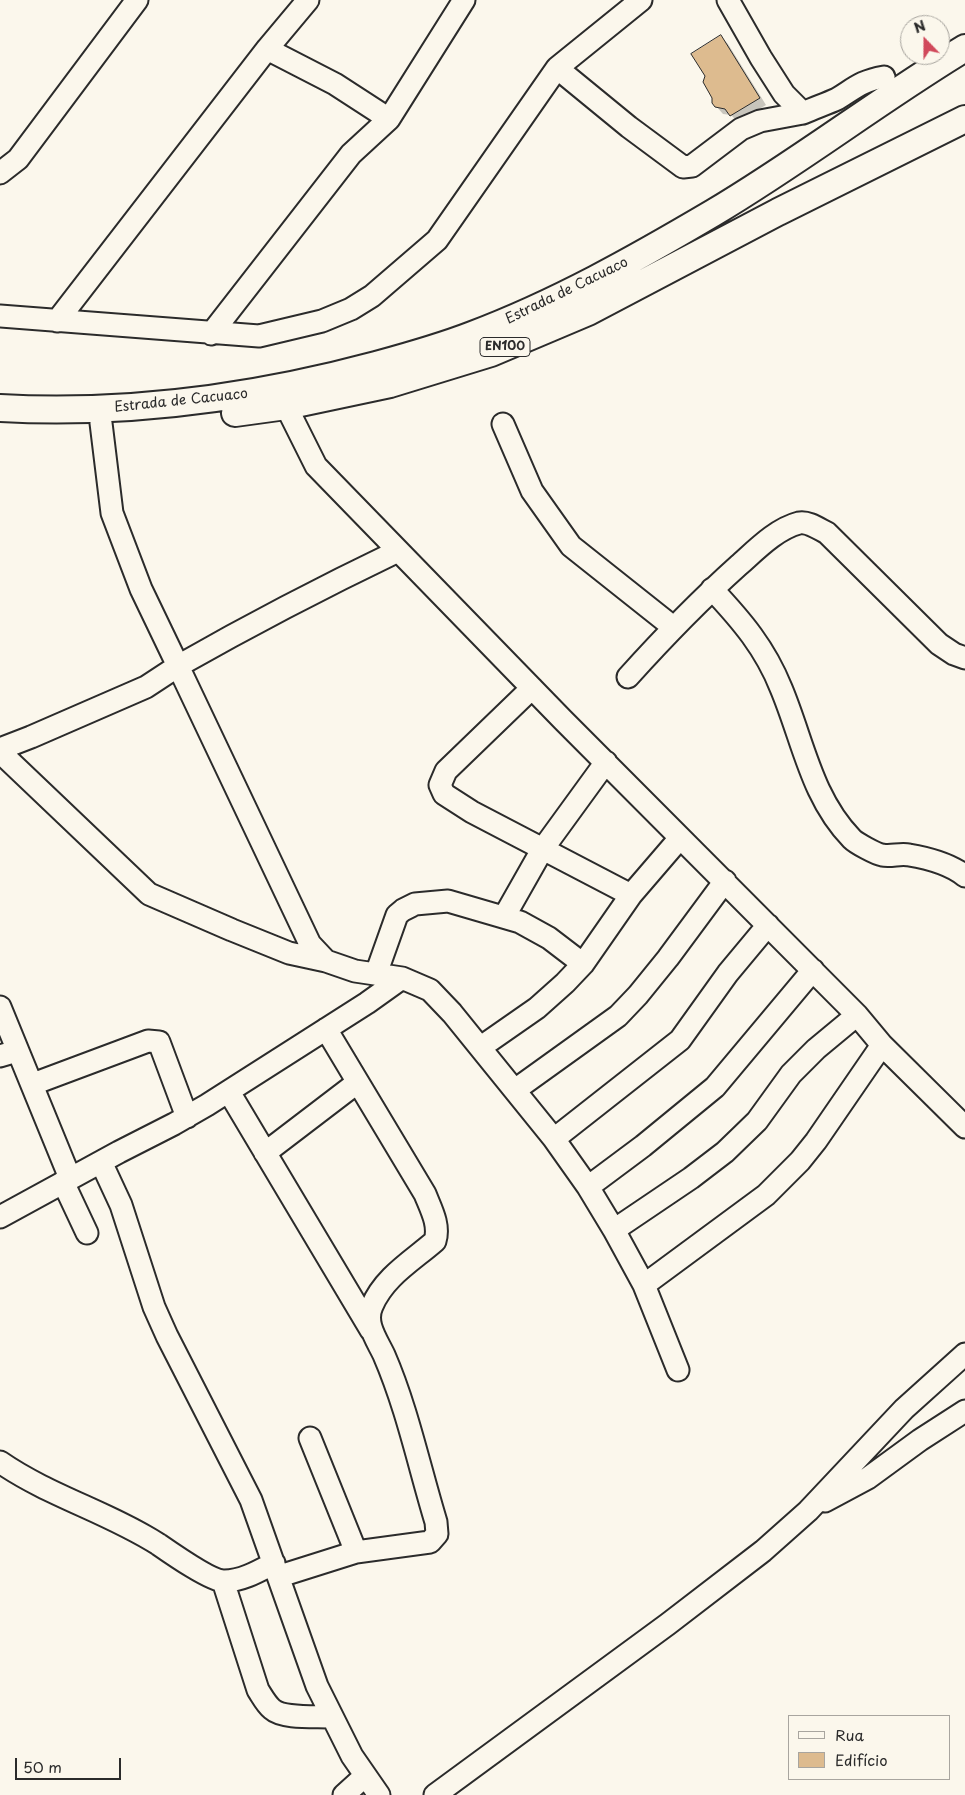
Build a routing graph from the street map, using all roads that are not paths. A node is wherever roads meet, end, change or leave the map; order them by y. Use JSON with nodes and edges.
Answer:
{"nodes":[{"id":1,"x":137,"y":0,"type":"edge"},
{"id":2,"x":308,"y":0,"type":"edge"},
{"id":3,"x":464,"y":0,"type":"edge"},
{"id":4,"x":641,"y":0,"type":"edge"},
{"id":5,"x":728,"y":0,"type":"edge"},
{"id":6,"x":965,"y":48,"type":"edge"},
{"id":7,"x":267,"y":49,"type":"junction"},
{"id":8,"x":557,"y":68,"type":"junction"},
{"id":9,"x":884,"y":78,"type":"dead end"},
{"id":10,"x":803,"y":113,"type":"junction"},
{"id":11,"x":389,"y":119,"type":"junction"},
{"id":12,"x":965,"y":119,"type":"edge"},
{"id":13,"x":0,"y":173,"type":"edge"},
{"id":14,"x":0,"y":316,"type":"edge"},
{"id":15,"x":57,"y":321,"type":"junction"},
{"id":16,"x":211,"y":334,"type":"junction"},
{"id":17,"x":286,"y":406,"type":"junction"},
{"id":18,"x":0,"y":408,"type":"edge"},
{"id":19,"x":0,"y":422,"type":"edge"},
{"id":20,"x":101,"y":423,"type":"junction"},
{"id":21,"x":503,"y":424,"type":"dead end"},
{"id":22,"x":398,"y":550,"type":"junction"},
{"id":23,"x":712,"y":589,"type":"junction"},
{"id":24,"x":673,"y":627,"type":"junction"},
{"id":25,"x":965,"y":658,"type":"edge"},
{"id":26,"x":178,"y":666,"type":"junction"},
{"id":27,"x":628,"y":677,"type":"dead end"},
{"id":28,"x":532,"y":688,"type":"junction"},
{"id":29,"x":0,"y":750,"type":"edge"},
{"id":30,"x":606,"y":762,"type":"junction"},
{"id":31,"x":680,"y":838,"type":"junction"},
{"id":32,"x":542,"y":850,"type":"junction"},
{"id":33,"x":965,"y":876,"type":"edge"},
{"id":34,"x":725,"y":881,"type":"junction"},
{"id":35,"x":631,"y":895,"type":"junction"},
{"id":36,"x":504,"y":917,"type":"junction"},
{"id":37,"x":768,"y":925,"type":"junction"},
{"id":38,"x":326,"y":961,"type":"junction"},
{"id":39,"x":583,"y":964,"type":"junction"},
{"id":40,"x":813,"y":970,"type":"junction"},
{"id":41,"x":376,"y":974,"type":"junction"},
{"id":42,"x":402,"y":978,"type":"junction"},
{"id":43,"x":0,"y":1007,"type":"edge"},
{"id":44,"x":857,"y":1015,"type":"junction"},
{"id":45,"x":326,"y":1029,"type":"junction"},
{"id":46,"x":882,"y":1045,"type":"junction"},
{"id":47,"x":481,"y":1048,"type":"junction"},
{"id":48,"x":9,"y":1053,"type":"edge"},
{"id":49,"x":358,"y":1082,"type":"junction"},
{"id":50,"x":32,"y":1084,"type":"junction"},
{"id":51,"x":515,"y":1090,"type":"junction"},
{"id":52,"x":229,"y":1092,"type":"junction"},
{"id":53,"x":187,"y":1117,"type":"junction"},
{"id":54,"x":965,"y":1128,"type":"edge"},
{"id":55,"x":554,"y":1139,"type":"junction"},
{"id":56,"x":265,"y":1153,"type":"junction"},
{"id":57,"x":101,"y":1162,"type":"junction"},
{"id":58,"x":66,"y":1180,"type":"junction"},
{"id":59,"x":588,"y":1187,"type":"junction"},
{"id":60,"x":0,"y":1216,"type":"edge"},
{"id":61,"x":614,"y":1230,"type":"junction"},
{"id":62,"x":87,"y":1233,"type":"dead end"},
{"id":63,"x":644,"y":1285,"type":"junction"},
{"id":64,"x":371,"y":1330,"type":"junction"},
{"id":65,"x":963,"y":1358,"type":"edge"},
{"id":66,"x":678,"y":1370,"type":"dead end"},
{"id":67,"x":965,"y":1411,"type":"edge"},
{"id":68,"x":310,"y":1438,"type":"dead end"},
{"id":69,"x":0,"y":1462,"type":"edge"},
{"id":70,"x":808,"y":1511,"type":"junction"},
{"id":71,"x":356,"y":1552,"type":"junction"},
{"id":72,"x":277,"y":1570,"type":"junction"},
{"id":73,"x":223,"y":1582,"type":"junction"},
{"id":74,"x":331,"y":1717,"type":"junction"},
{"id":75,"x":365,"y":1776,"type":"junction"},
{"id":76,"x":344,"y":1795,"type":"edge"},
{"id":77,"x":379,"y":1795,"type":"edge"},
{"id":78,"x":435,"y":1795,"type":"edge"}],
"edges":[{"from":1,"to":13,"type":"street"},
{"from":2,"to":7,"type":"street"},
{"from":3,"to":11,"type":"street"},
{"from":4,"to":8,"type":"street"},
{"from":5,"to":10,"type":"street"},
{"from":6,"to":18,"type":"main road","name":"Estrada de Cacuaco","number":"EN100"},
{"from":7,"to":11,"type":"street"},
{"from":7,"to":15,"type":"street"},
{"from":8,"to":10,"type":"street"},
{"from":8,"to":16,"type":"street"},
{"from":9,"to":10,"type":"street"},
{"from":11,"to":16,"type":"street"},
{"from":12,"to":17,"type":"main road","name":"Estrada de Cacuaco","number":"EN100"},
{"from":14,"to":15,"type":"street"},
{"from":15,"to":16,"type":"street"},
{"from":17,"to":20,"type":"main road","name":"Estrada de Cacuaco","number":"EN100"},
{"from":17,"to":22,"type":"street"},
{"from":19,"to":20,"type":"main road","name":"Estrada de Cacuaco","number":"EN100"},
{"from":20,"to":26,"type":"street"},
{"from":21,"to":24,"type":"street"},
{"from":22,"to":26,"type":"street"},
{"from":22,"to":28,"type":"street"},
{"from":23,"to":24,"type":"street"},
{"from":23,"to":25,"type":"street"},
{"from":23,"to":33,"type":"street"},
{"from":24,"to":27,"type":"street"},
{"from":26,"to":29,"type":"street"},
{"from":26,"to":38,"type":"street"},
{"from":28,"to":30,"type":"street"},
{"from":28,"to":32,"type":"street"},
{"from":29,"to":38,"type":"street"},
{"from":30,"to":31,"type":"street"},
{"from":30,"to":32,"type":"street"},
{"from":31,"to":34,"type":"street"},
{"from":31,"to":35,"type":"street"},
{"from":32,"to":35,"type":"street"},
{"from":32,"to":36,"type":"street"},
{"from":34,"to":37,"type":"street"},
{"from":34,"to":51,"type":"street"},
{"from":35,"to":39,"type":"street"},
{"from":36,"to":39,"type":"street"},
{"from":36,"to":41,"type":"street"},
{"from":37,"to":40,"type":"street"},
{"from":37,"to":55,"type":"street"},
{"from":38,"to":41,"type":"street"},
{"from":39,"to":47,"type":"street"},
{"from":40,"to":44,"type":"street"},
{"from":40,"to":59,"type":"street"},
{"from":41,"to":42,"type":"street"},
{"from":42,"to":45,"type":"street"},
{"from":42,"to":47,"type":"street"},
{"from":43,"to":48,"type":"street"},
{"from":44,"to":46,"type":"street"},
{"from":44,"to":61,"type":"street"},
{"from":45,"to":49,"type":"street"},
{"from":45,"to":52,"type":"street"},
{"from":46,"to":54,"type":"street"},
{"from":46,"to":63,"type":"street"},
{"from":47,"to":51,"type":"street"},
{"from":48,"to":50,"type":"street"},
{"from":49,"to":56,"type":"street"},
{"from":49,"to":64,"type":"street"},
{"from":50,"to":53,"type":"street"},
{"from":50,"to":58,"type":"street"},
{"from":51,"to":55,"type":"street"},
{"from":52,"to":53,"type":"street"},
{"from":52,"to":56,"type":"street"},
{"from":53,"to":57,"type":"street"},
{"from":55,"to":59,"type":"street"},
{"from":56,"to":64,"type":"street"},
{"from":57,"to":58,"type":"street"},
{"from":57,"to":72,"type":"street"},
{"from":58,"to":60,"type":"street"},
{"from":58,"to":62,"type":"street"},
{"from":59,"to":61,"type":"street"},
{"from":61,"to":63,"type":"street"},
{"from":63,"to":66,"type":"street"},
{"from":64,"to":71,"type":"street"},
{"from":65,"to":70,"type":"street"},
{"from":67,"to":70,"type":"street"},
{"from":68,"to":71,"type":"street"},
{"from":69,"to":73,"type":"street"},
{"from":70,"to":78,"type":"street"},
{"from":71,"to":72,"type":"street"},
{"from":72,"to":73,"type":"street"},
{"from":72,"to":74,"type":"street"},
{"from":73,"to":74,"type":"street"},
{"from":74,"to":75,"type":"street"},
{"from":75,"to":76,"type":"street"},
{"from":75,"to":77,"type":"street"}]}
